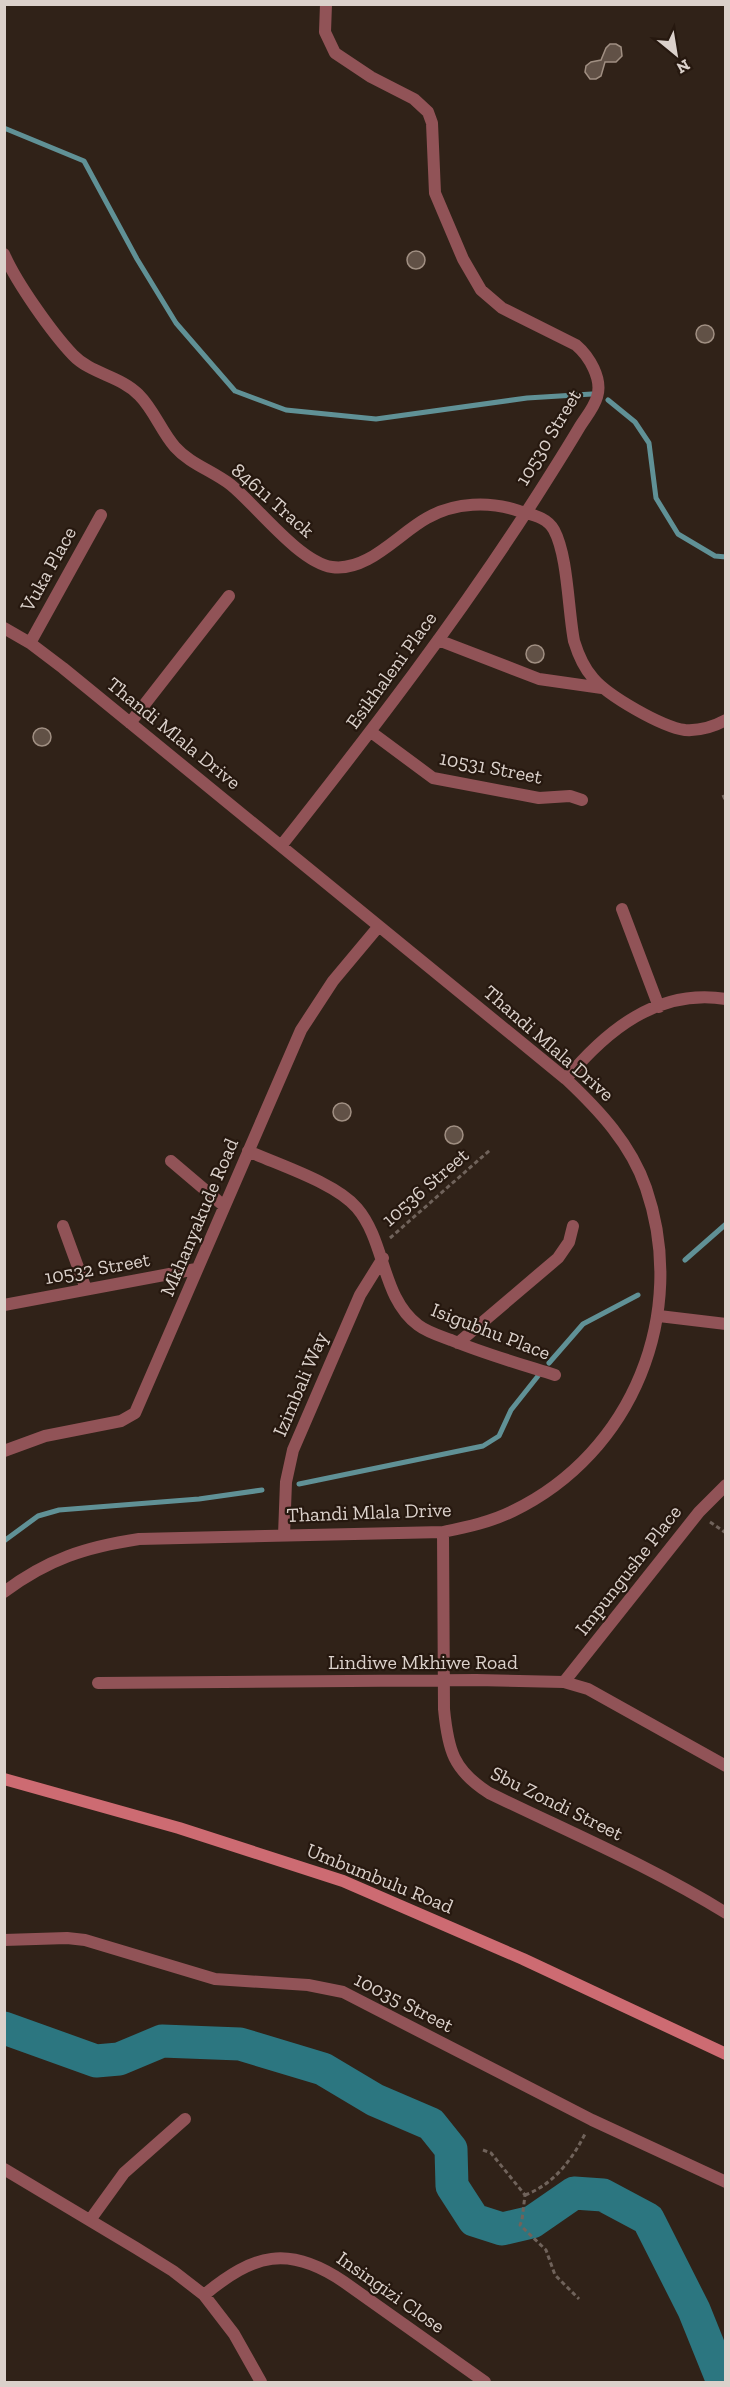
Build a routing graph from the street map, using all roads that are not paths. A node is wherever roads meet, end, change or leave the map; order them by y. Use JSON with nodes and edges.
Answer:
{"nodes":[{"id":1,"x":326,"y":4,"type":"edge"},
{"id":2,"x":4,"y":254,"type":"edge"},
{"id":3,"x":525,"y":513,"type":"junction"},
{"id":4,"x":101,"y":515,"type":"dead end"},
{"id":5,"x":229,"y":596,"type":"dead end"},
{"id":6,"x":4,"y":628,"type":"edge"},
{"id":7,"x":438,"y":640,"type":"junction"},
{"id":8,"x":30,"y":643,"type":"junction"},
{"id":9,"x":602,"y":688,"type":"junction"},
{"id":10,"x":726,"y":720,"type":"edge"},
{"id":11,"x":130,"y":723,"type":"junction"},
{"id":12,"x":371,"y":732,"type":"junction"},
{"id":13,"x":582,"y":800,"type":"dead end"},
{"id":14,"x":281,"y":846,"type":"junction"},
{"id":15,"x":622,"y":909,"type":"dead end"},
{"id":16,"x":379,"y":926,"type":"junction"},
{"id":17,"x":726,"y":999,"type":"edge"},
{"id":18,"x":659,"y":1007,"type":"junction"},
{"id":19,"x":566,"y":1079,"type":"junction"},
{"id":20,"x":248,"y":1151,"type":"junction"},
{"id":21,"x":171,"y":1161,"type":"dead end"},
{"id":22,"x":224,"y":1206,"type":"junction"},
{"id":23,"x":63,"y":1226,"type":"dead end"},
{"id":24,"x":573,"y":1226,"type":"dead end"},
{"id":25,"x":381,"y":1253,"type":"junction"},
{"id":26,"x":196,"y":1269,"type":"junction"},
{"id":27,"x":86,"y":1289,"type":"junction"},
{"id":28,"x":4,"y":1305,"type":"edge"},
{"id":29,"x":659,"y":1316,"type":"junction"},
{"id":30,"x":726,"y":1324,"type":"edge"},
{"id":31,"x":458,"y":1343,"type":"junction"},
{"id":32,"x":555,"y":1375,"type":"dead end"},
{"id":33,"x":4,"y":1451,"type":"edge"},
{"id":34,"x":726,"y":1485,"type":"edge"},
{"id":35,"x":443,"y":1532,"type":"junction"},
{"id":36,"x":284,"y":1535,"type":"junction"},
{"id":37,"x":4,"y":1592,"type":"edge"},
{"id":38,"x":443,"y":1681,"type":"junction"},
{"id":39,"x":564,"y":1682,"type":"junction"},
{"id":40,"x":98,"y":1683,"type":"dead end"},
{"id":41,"x":726,"y":1766,"type":"edge"},
{"id":42,"x":4,"y":1779,"type":"edge"},
{"id":43,"x":726,"y":1913,"type":"edge"},
{"id":44,"x":4,"y":1940,"type":"edge"},
{"id":45,"x":726,"y":2054,"type":"edge"},
{"id":46,"x":185,"y":2119,"type":"dead end"},
{"id":47,"x":4,"y":2169,"type":"edge"},
{"id":48,"x":726,"y":2182,"type":"edge"},
{"id":49,"x":90,"y":2220,"type":"junction"},
{"id":50,"x":204,"y":2295,"type":"junction"},
{"id":51,"x":261,"y":2382,"type":"edge"},
{"id":52,"x":485,"y":2382,"type":"edge"}],
"edges":[{"from":1,"to":3,"type":"street","name":"10530 Street"},
{"from":2,"to":3,"type":"street","name":"84611 Track"},
{"from":3,"to":7,"type":"street","name":"Esikhaleni Place"},
{"from":3,"to":9,"type":"street","name":"84611 Track"},
{"from":4,"to":8,"type":"street","name":"Vuka Place"},
{"from":5,"to":11,"type":"street"},
{"from":6,"to":8,"type":"street","name":"Thandi Mlala Drive"},
{"from":7,"to":9,"type":"street"},
{"from":7,"to":12,"type":"street","name":"Esikhaleni Place"},
{"from":8,"to":11,"type":"street","name":"Thandi Mlala Drive"},
{"from":9,"to":10,"type":"street"},
{"from":11,"to":14,"type":"street","name":"Thandi Mlala Drive"},
{"from":12,"to":13,"type":"street","name":"10531 Street"},
{"from":12,"to":14,"type":"street","name":"Esikhaleni Place"},
{"from":14,"to":16,"type":"street","name":"Thandi Mlala Drive"},
{"from":15,"to":18,"type":"street"},
{"from":16,"to":19,"type":"street","name":"Thandi Mlala Drive"},
{"from":16,"to":20,"type":"street","name":"Mkhanyakude Road"},
{"from":17,"to":18,"type":"street"},
{"from":18,"to":19,"type":"street"},
{"from":19,"to":29,"type":"street","name":"Thandi Mlala Drive"},
{"from":20,"to":22,"type":"street","name":"Mkhanyakude Road"},
{"from":20,"to":25,"type":"street","name":"Isigubhu Place"},
{"from":21,"to":22,"type":"street"},
{"from":22,"to":26,"type":"street","name":"Mkhanyakude Road"},
{"from":23,"to":27,"type":"street"},
{"from":24,"to":31,"type":"street"},
{"from":25,"to":31,"type":"street","name":"Isigubhu Place"},
{"from":25,"to":36,"type":"street","name":"Izimbali Way"},
{"from":26,"to":27,"type":"street","name":"10532 Street"},
{"from":26,"to":33,"type":"street","name":"Mkhanyakude Road"},
{"from":27,"to":28,"type":"street","name":"10532 Street"},
{"from":29,"to":30,"type":"street"},
{"from":29,"to":35,"type":"street","name":"Thandi Mlala Drive"},
{"from":31,"to":32,"type":"street","name":"Isigubhu Place"},
{"from":34,"to":39,"type":"street","name":"Impungushe Place"},
{"from":35,"to":36,"type":"street","name":"Thandi Mlala Drive"},
{"from":35,"to":38,"type":"street","name":"Sbu Zondi Street"},
{"from":36,"to":37,"type":"street","name":"Thandi Mlala Drive"},
{"from":38,"to":39,"type":"street","name":"Lindiwe Mkhiwe Road"},
{"from":38,"to":40,"type":"street","name":"Lindiwe Mkhiwe Road"},
{"from":38,"to":43,"type":"street","name":"Sbu Zondi Street"},
{"from":39,"to":41,"type":"street","name":"Lindiwe Mkhiwe Road"},
{"from":42,"to":45,"type":"main road","name":"Umbumbulu Road"},
{"from":44,"to":48,"type":"street","name":"10035 Street"},
{"from":46,"to":49,"type":"street"},
{"from":47,"to":49,"type":"street"},
{"from":49,"to":50,"type":"street"},
{"from":50,"to":51,"type":"street"},
{"from":50,"to":52,"type":"street","name":"Insingizi Close"}]}
